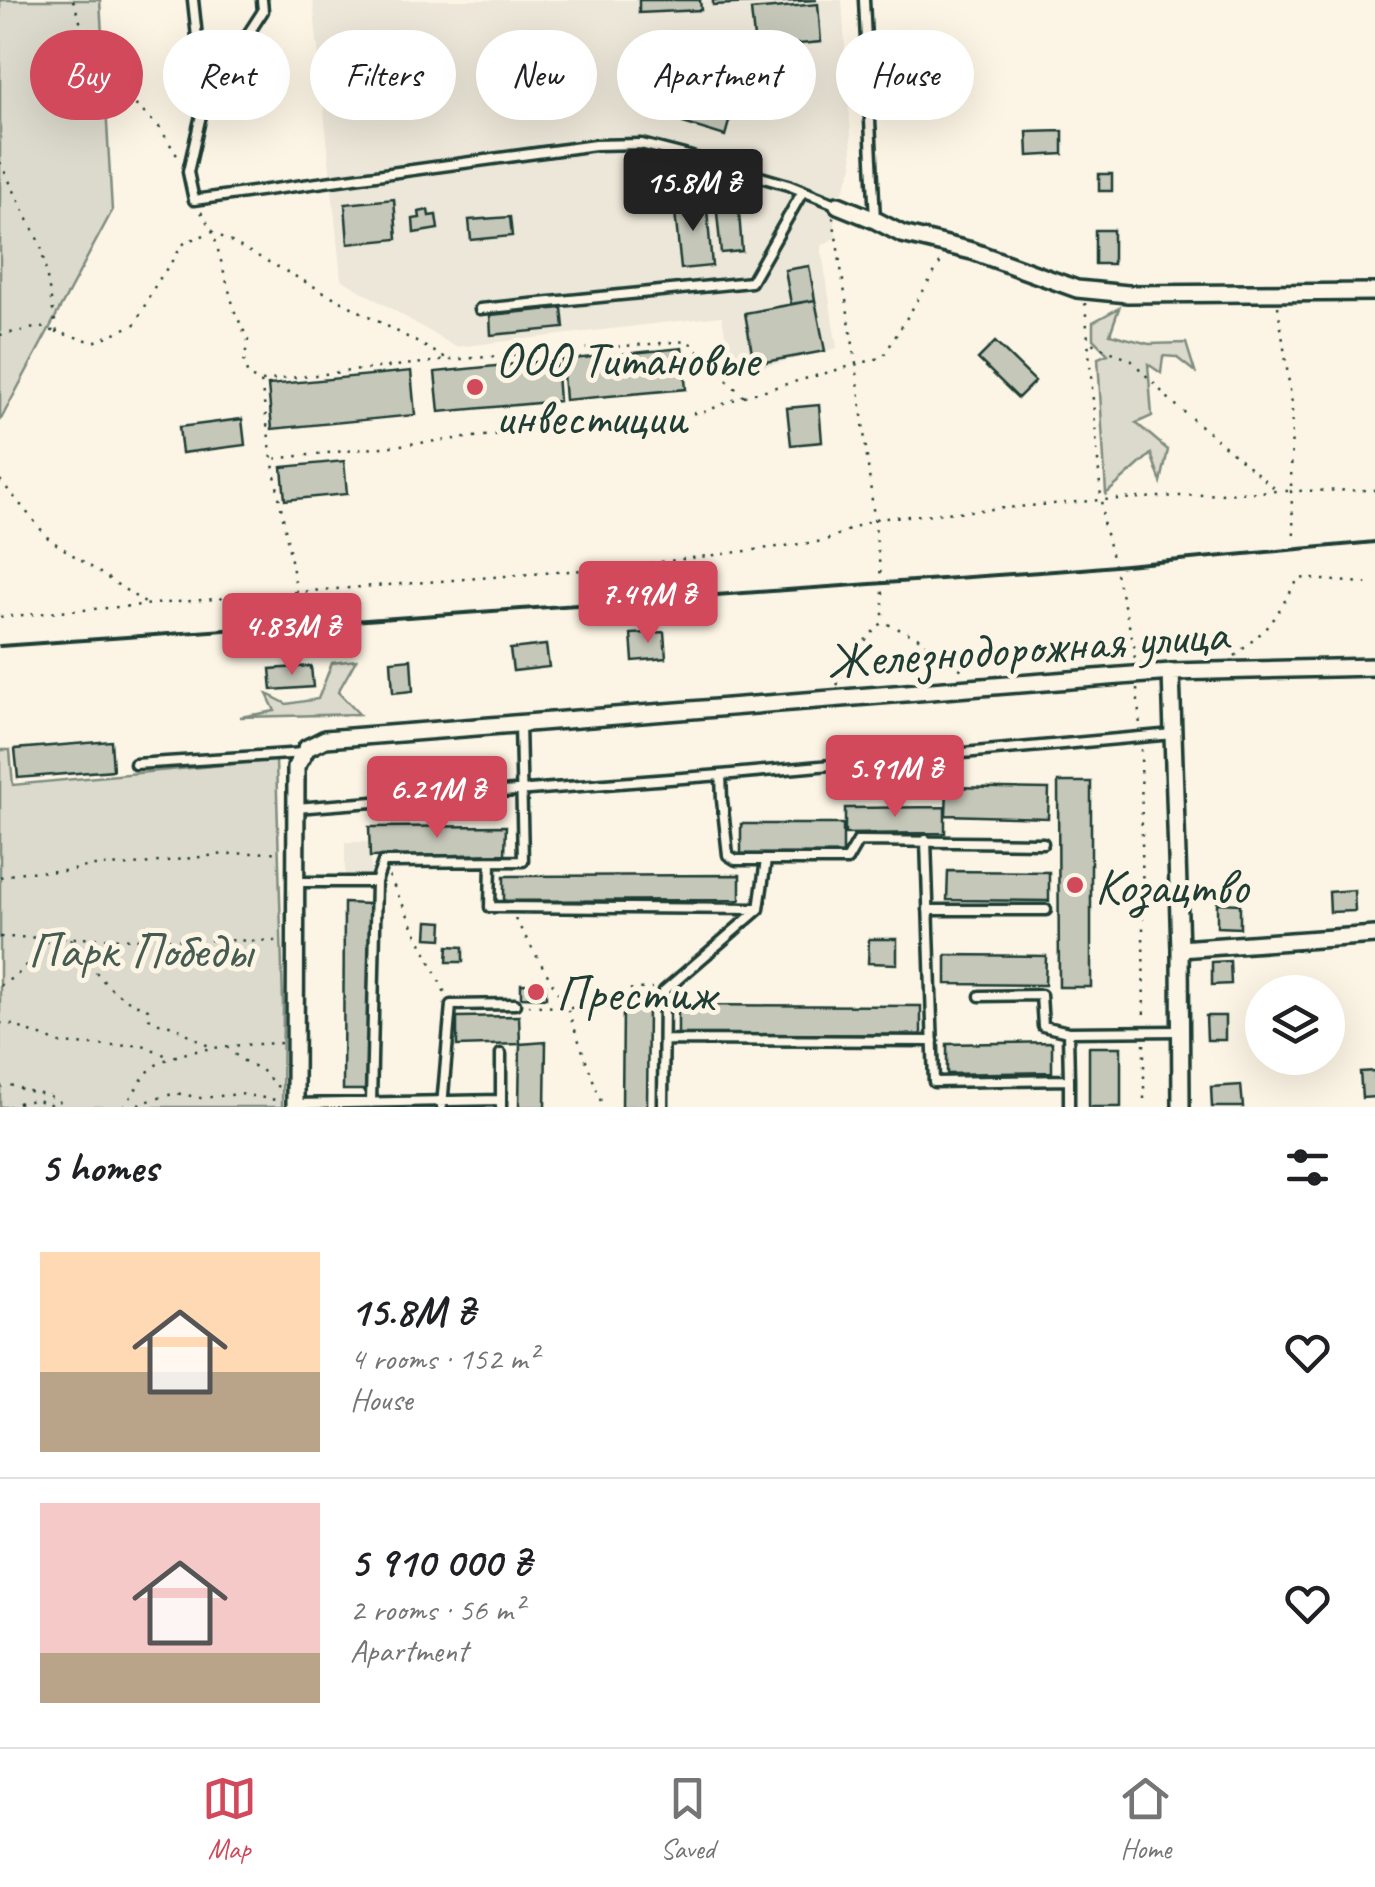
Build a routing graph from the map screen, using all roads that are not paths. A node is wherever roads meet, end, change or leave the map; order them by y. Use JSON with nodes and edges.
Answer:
{"nodes":[{"id":1,"x":194,"y":0,"type":"edge"},
{"id":2,"x":262,"y":0,"type":"edge"},
{"id":3,"x":864,"y":0,"type":"edge"},
{"id":4,"x":197,"y":30,"type":"edge"},
{"id":5,"x":251,"y":30,"type":"edge"},
{"id":6,"x":200,"y":120,"type":"edge"},
{"id":7,"x":803,"y":191,"type":"junction"},
{"id":8,"x":834,"y":204,"type":"joint"},
{"id":9,"x":876,"y":220,"type":"junction"},
{"id":10,"x":1375,"y":292,"type":"edge"},
{"id":11,"x":480,"y":309,"type":"dead end"},
{"id":12,"x":1375,"y":666,"type":"edge"},
{"id":13,"x":1171,"y":672,"type":"junction"},
{"id":14,"x":520,"y":724,"type":"junction"},
{"id":15,"x":1174,"y":734,"type":"junction"},
{"id":16,"x":304,"y":753,"type":"junction"},
{"id":17,"x":134,"y":764,"type":"dead end"},
{"id":18,"x":721,"y":775,"type":"junction"},
{"id":19,"x":523,"y":790,"type":"junction"},
{"id":20,"x":296,"y":808,"type":"junction"},
{"id":21,"x":926,"y":840,"type":"junction"},
{"id":22,"x":1042,"y":843,"type":"dead end"},
{"id":23,"x":766,"y":860,"type":"junction"},
{"id":24,"x":491,"y":862,"type":"junction"},
{"id":25,"x":295,"y":882,"type":"junction"},
{"id":26,"x":376,"y":882,"type":"junction"},
{"id":27,"x":759,"y":908,"type":"junction"},
{"id":28,"x":928,"y":910,"type":"junction"},
{"id":29,"x":1046,"y":910,"type":"dead end"},
{"id":30,"x":1375,"y":934,"type":"edge"},
{"id":31,"x":1180,"y":949,"type":"junction"},
{"id":32,"x":980,"y":996,"type":"dead end"},
{"id":33,"x":515,"y":1004,"type":"road end"},
{"id":34,"x":1180,"y":1031,"type":"junction"},
{"id":35,"x":1068,"y":1032,"type":"junction"},
{"id":36,"x":664,"y":1040,"type":"junction"},
{"id":37,"x":933,"y":1041,"type":"junction"},
{"id":38,"x":501,"y":1054,"type":"dead end"},
{"id":39,"x":1069,"y":1080,"type":"junction"},
{"id":40,"x":371,"y":1104,"type":"junction"},
{"id":41,"x":500,"y":1104,"type":"edge"},
{"id":42,"x":295,"y":1105,"type":"edge"},
{"id":43,"x":442,"y":1105,"type":"edge"},
{"id":44,"x":664,"y":1107,"type":"edge"},
{"id":45,"x":1069,"y":1107,"type":"edge"},
{"id":46,"x":1181,"y":1107,"type":"edge"}],
"edges":[{"from":1,"to":4,"type":"lane"},
{"from":2,"to":5,"type":"lane"},
{"from":3,"to":9,"type":"lane"},
{"from":6,"to":7,"type":"lane"},
{"from":7,"to":8,"type":"lane"},
{"from":7,"to":11,"type":"lane"},
{"from":8,"to":9,"type":"street"},
{"from":9,"to":10,"type":"street"},
{"from":12,"to":13,"type":"street","name":"Железнодорожная улица"},
{"from":13,"to":14,"type":"street","name":"Железнодорожная улица"},
{"from":13,"to":15,"type":"street"},
{"from":14,"to":16,"type":"street","name":"Железнодорожная улица"},
{"from":14,"to":19,"type":"lane"},
{"from":15,"to":18,"type":"lane"},
{"from":15,"to":31,"type":"street"},
{"from":16,"to":17,"type":"lane"},
{"from":16,"to":20,"type":"street"},
{"from":18,"to":19,"type":"lane"},
{"from":18,"to":23,"type":"lane"},
{"from":19,"to":20,"type":"lane"},
{"from":19,"to":24,"type":"lane"},
{"from":20,"to":25,"type":"street"},
{"from":21,"to":22,"type":"lane"},
{"from":21,"to":23,"type":"lane"},
{"from":21,"to":28,"type":"lane"},
{"from":23,"to":27,"type":"lane"},
{"from":24,"to":26,"type":"lane"},
{"from":24,"to":27,"type":"lane"},
{"from":25,"to":26,"type":"lane"},
{"from":25,"to":42,"type":"street"},
{"from":26,"to":40,"type":"lane"},
{"from":27,"to":36,"type":"lane"},
{"from":28,"to":29,"type":"lane"},
{"from":28,"to":37,"type":"lane"},
{"from":30,"to":31,"type":"street"},
{"from":31,"to":34,"type":"street"},
{"from":32,"to":35,"type":"lane"},
{"from":33,"to":43,"type":"lane"},
{"from":34,"to":35,"type":"lane"},
{"from":34,"to":46,"type":"street"},
{"from":35,"to":39,"type":"lane"},
{"from":36,"to":37,"type":"lane"},
{"from":36,"to":44,"type":"lane"},
{"from":37,"to":39,"type":"lane"},
{"from":38,"to":41,"type":"lane"},
{"from":39,"to":45,"type":"lane"},
{"from":40,"to":42,"type":"lane"},
{"from":40,"to":43,"type":"lane"},
{"from":41,"to":43,"type":"lane"}]}
